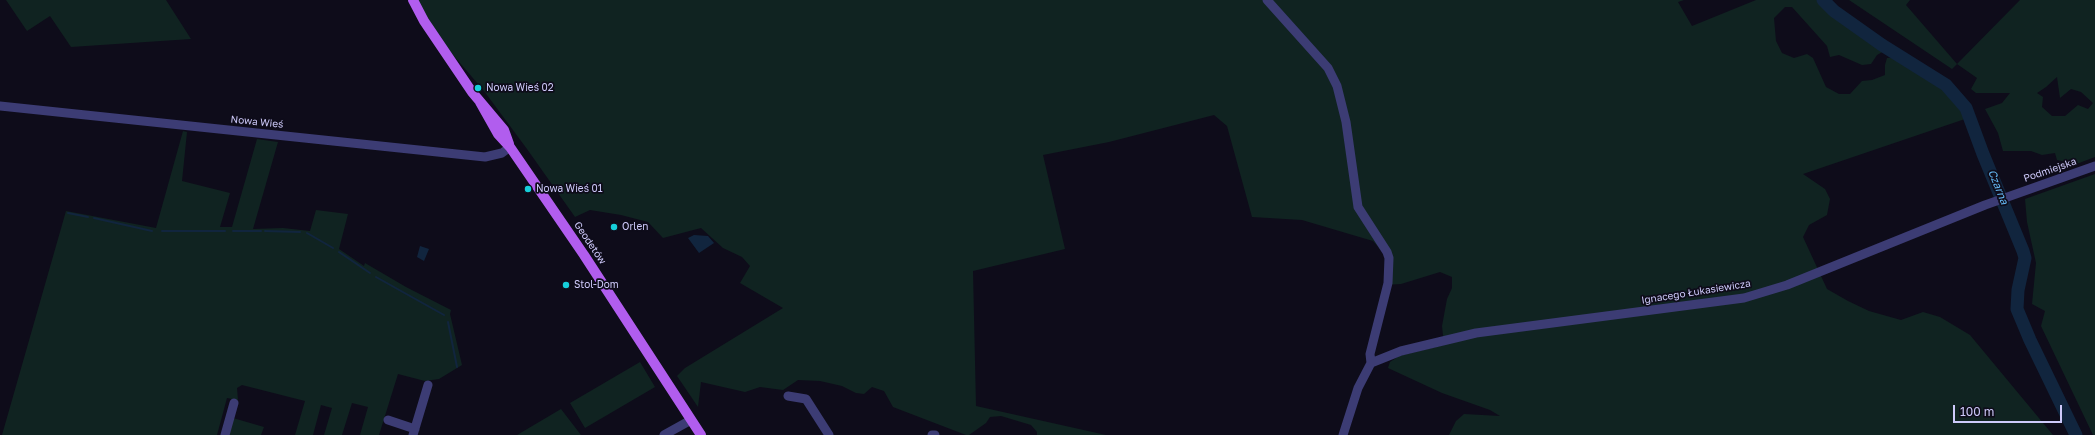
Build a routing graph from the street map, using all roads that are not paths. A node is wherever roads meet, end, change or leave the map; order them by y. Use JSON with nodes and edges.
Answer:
{"nodes":[{"id":1,"x":413,"y":0,"type":"edge"},
{"id":2,"x":1267,"y":0,"type":"edge"},
{"id":3,"x":0,"y":106,"type":"edge"},
{"id":4,"x":510,"y":147,"type":"junction"},
{"id":5,"x":2095,"y":166,"type":"edge"},
{"id":6,"x":2011,"y":196,"type":"joint"},
{"id":7,"x":1371,"y":363,"type":"junction"},
{"id":8,"x":428,"y":385,"type":"dead end"},
{"id":9,"x":788,"y":396,"type":"dead end"},
{"id":10,"x":234,"y":403,"type":"dead end"},
{"id":11,"x":388,"y":420,"type":"dead end"},
{"id":12,"x":691,"y":420,"type":"junction"},
{"id":13,"x":414,"y":432,"type":"edge"},
{"id":14,"x":225,"y":435,"type":"edge"},
{"id":15,"x":664,"y":435,"type":"edge"},
{"id":16,"x":701,"y":435,"type":"edge"},
{"id":17,"x":829,"y":435,"type":"edge"},
{"id":18,"x":932,"y":435,"type":"edge"},
{"id":19,"x":935,"y":435,"type":"edge"},
{"id":20,"x":1343,"y":435,"type":"edge"}],
"edges":[{"from":1,"to":4,"type":"main road","name":"Geodetów"},
{"from":2,"to":7,"type":"street"},
{"from":3,"to":4,"type":"street","name":"Nowa Wieś"},
{"from":4,"to":12,"type":"main road","name":"Geodetów"},
{"from":5,"to":6,"type":"street","name":"Podmiejska"},
{"from":6,"to":7,"type":"street","name":"Ignacego Łukasiewicza"},
{"from":7,"to":20,"type":"street"},
{"from":8,"to":13,"type":"street"},
{"from":9,"to":17,"type":"street"},
{"from":10,"to":14,"type":"street"},
{"from":11,"to":13,"type":"street"},
{"from":12,"to":15,"type":"street"},
{"from":12,"to":16,"type":"main road","name":"Geodetów"},
{"from":18,"to":19,"type":"street"}]}
